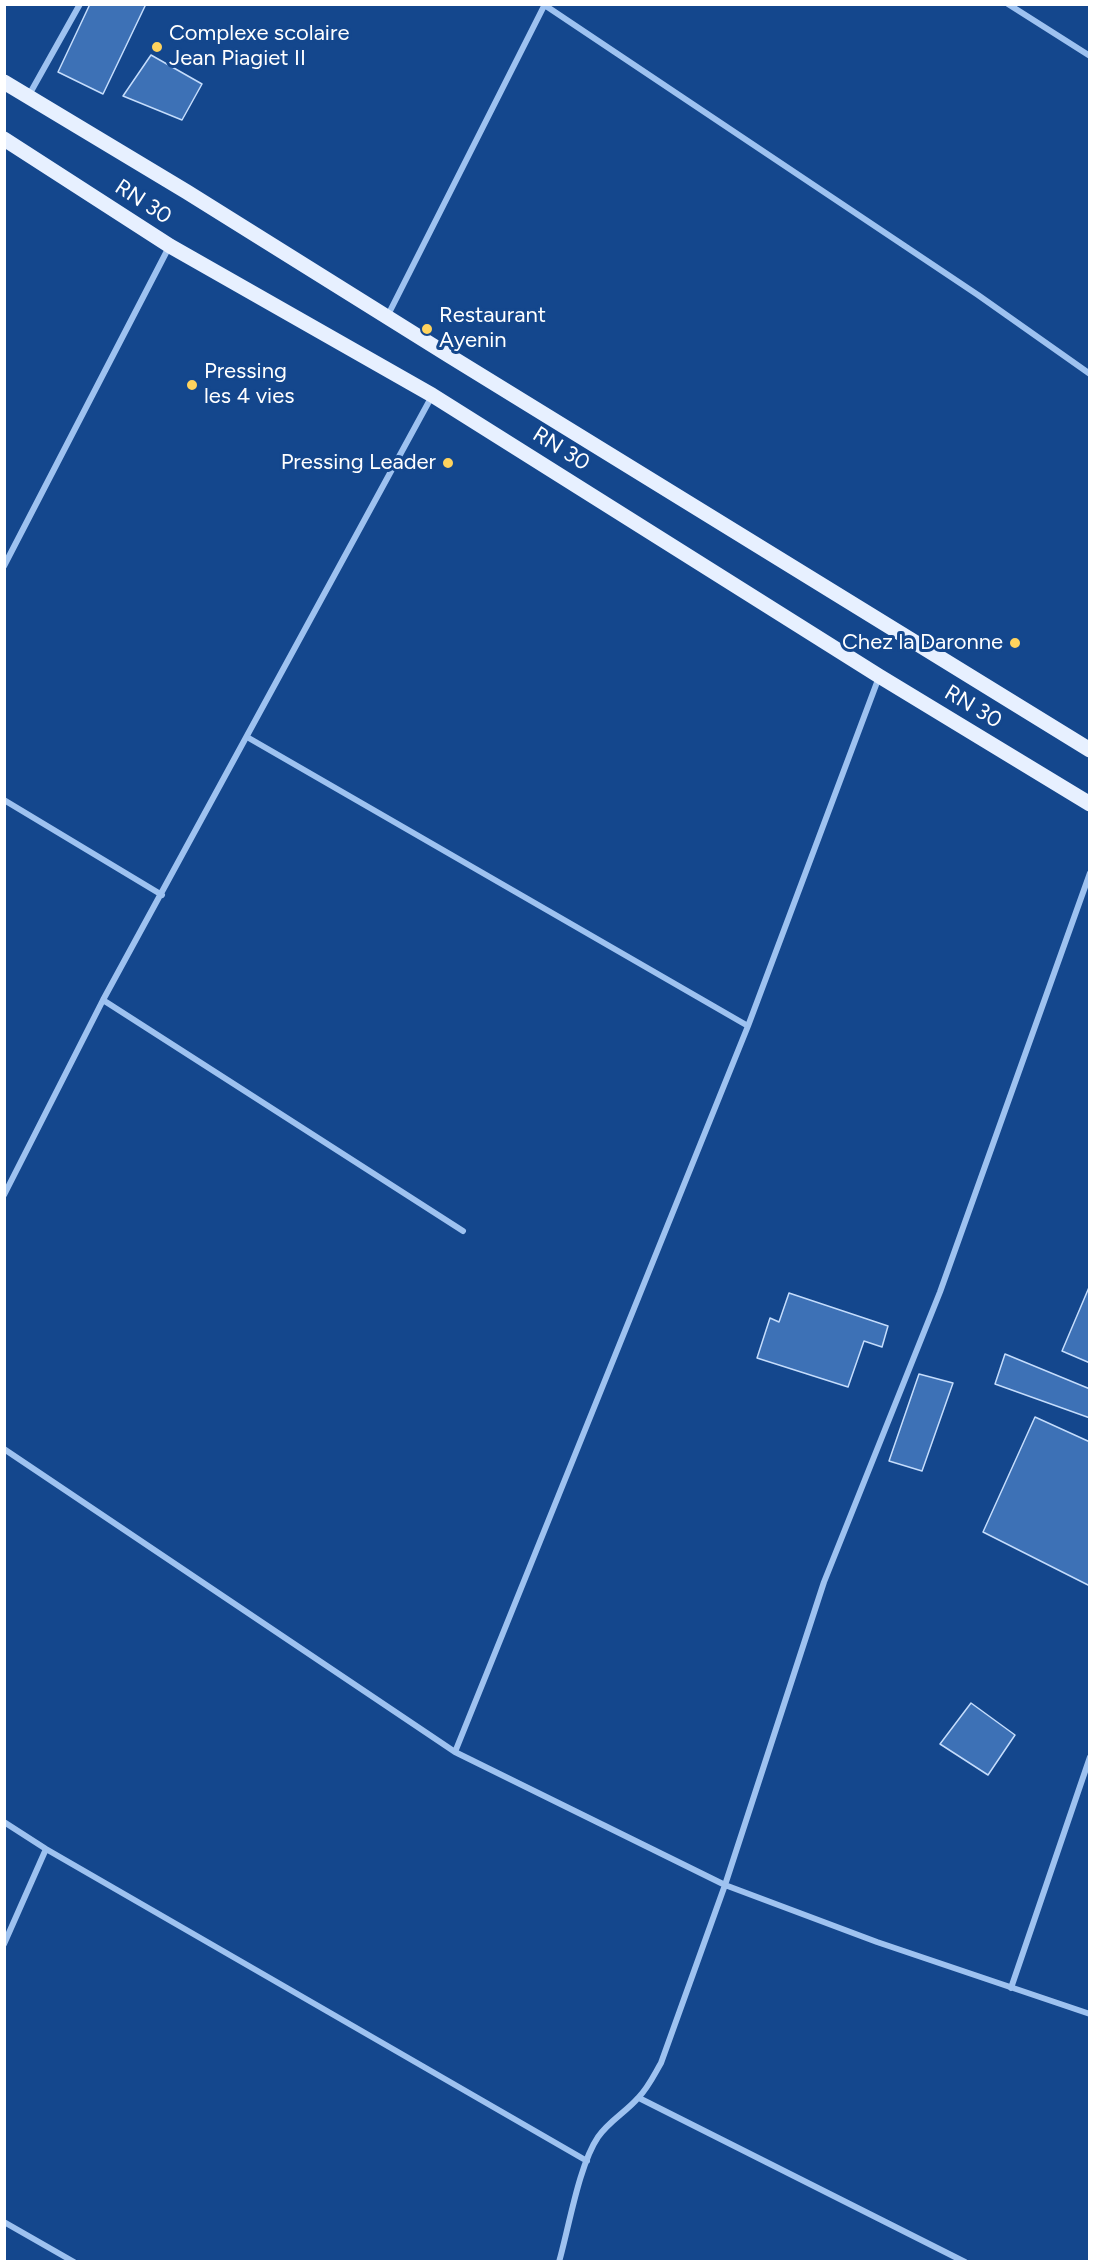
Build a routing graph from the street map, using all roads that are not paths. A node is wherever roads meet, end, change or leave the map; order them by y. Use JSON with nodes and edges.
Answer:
{"nodes":[{"id":1,"x":80,"y":4,"type":"edge"},
{"id":2,"x":1008,"y":4,"type":"edge"},
{"id":3,"x":544,"y":5,"type":"edge"},
{"id":4,"x":1089,"y":56,"type":"edge"},
{"id":5,"x":4,"y":82,"type":"edge"},
{"id":6,"x":28,"y":97,"type":"junction"},
{"id":7,"x":4,"y":139,"type":"edge"},
{"id":8,"x":170,"y":246,"type":"junction"},
{"id":9,"x":387,"y":316,"type":"junction"},
{"id":10,"x":1089,"y":374,"type":"edge"},
{"id":11,"x":432,"y":395,"type":"junction"},
{"id":12,"x":4,"y":566,"type":"edge"},
{"id":13,"x":879,"y":676,"type":"junction"},
{"id":14,"x":247,"y":737,"type":"junction"},
{"id":15,"x":1089,"y":750,"type":"edge"},
{"id":16,"x":4,"y":800,"type":"edge"},
{"id":17,"x":1089,"y":804,"type":"edge"},
{"id":18,"x":1089,"y":873,"type":"edge"},
{"id":19,"x":162,"y":895,"type":"junction"},
{"id":20,"x":103,"y":1000,"type":"junction"},
{"id":21,"x":748,"y":1026,"type":"junction"},
{"id":22,"x":4,"y":1195,"type":"edge"},
{"id":23,"x":463,"y":1231,"type":"dead end"},
{"id":24,"x":4,"y":1449,"type":"edge"},
{"id":25,"x":455,"y":1752,"type":"junction"},
{"id":26,"x":1089,"y":1757,"type":"edge"},
{"id":27,"x":4,"y":1822,"type":"edge"},
{"id":28,"x":46,"y":1849,"type":"junction"},
{"id":29,"x":725,"y":1885,"type":"junction"},
{"id":30,"x":4,"y":1944,"type":"edge"},
{"id":31,"x":1011,"y":1988,"type":"junction"},
{"id":32,"x":1089,"y":2014,"type":"edge"},
{"id":33,"x":639,"y":2098,"type":"junction"},
{"id":34,"x":587,"y":2160,"type":"junction"},
{"id":35,"x":4,"y":2222,"type":"edge"},
{"id":36,"x":74,"y":2262,"type":"edge"},
{"id":37,"x":559,"y":2262,"type":"edge"},
{"id":38,"x":965,"y":2262,"type":"edge"}],
"edges":[{"from":1,"to":6,"type":"street"},
{"from":2,"to":4,"type":"street"},
{"from":3,"to":9,"type":"street"},
{"from":3,"to":10,"type":"street"},
{"from":5,"to":6,"type":"main road","number":"RN 30"},
{"from":6,"to":9,"type":"main road","number":"RN 30"},
{"from":7,"to":8,"type":"main road","name":"RN 30","number":"RN 30"},
{"from":8,"to":11,"type":"main road","name":"RN 30","number":"RN 30"},
{"from":8,"to":12,"type":"street"},
{"from":9,"to":15,"type":"main road","number":"RN 30"},
{"from":11,"to":13,"type":"main road","name":"RN 30","number":"RN 30"},
{"from":11,"to":14,"type":"street"},
{"from":13,"to":17,"type":"main road","name":"RN 30","number":"RN 30"},
{"from":13,"to":21,"type":"street"},
{"from":14,"to":19,"type":"street"},
{"from":14,"to":21,"type":"street"},
{"from":16,"to":19,"type":"street"},
{"from":18,"to":29,"type":"street"},
{"from":19,"to":20,"type":"street"},
{"from":20,"to":22,"type":"street"},
{"from":20,"to":23,"type":"street"},
{"from":21,"to":25,"type":"street"},
{"from":24,"to":25,"type":"street"},
{"from":25,"to":29,"type":"street"},
{"from":26,"to":31,"type":"street"},
{"from":27,"to":28,"type":"street"},
{"from":28,"to":30,"type":"street"},
{"from":28,"to":34,"type":"street"},
{"from":29,"to":31,"type":"street"},
{"from":29,"to":33,"type":"street"},
{"from":31,"to":32,"type":"street"},
{"from":33,"to":34,"type":"street"},
{"from":33,"to":38,"type":"street"},
{"from":34,"to":37,"type":"street"},
{"from":35,"to":36,"type":"street"}]}
